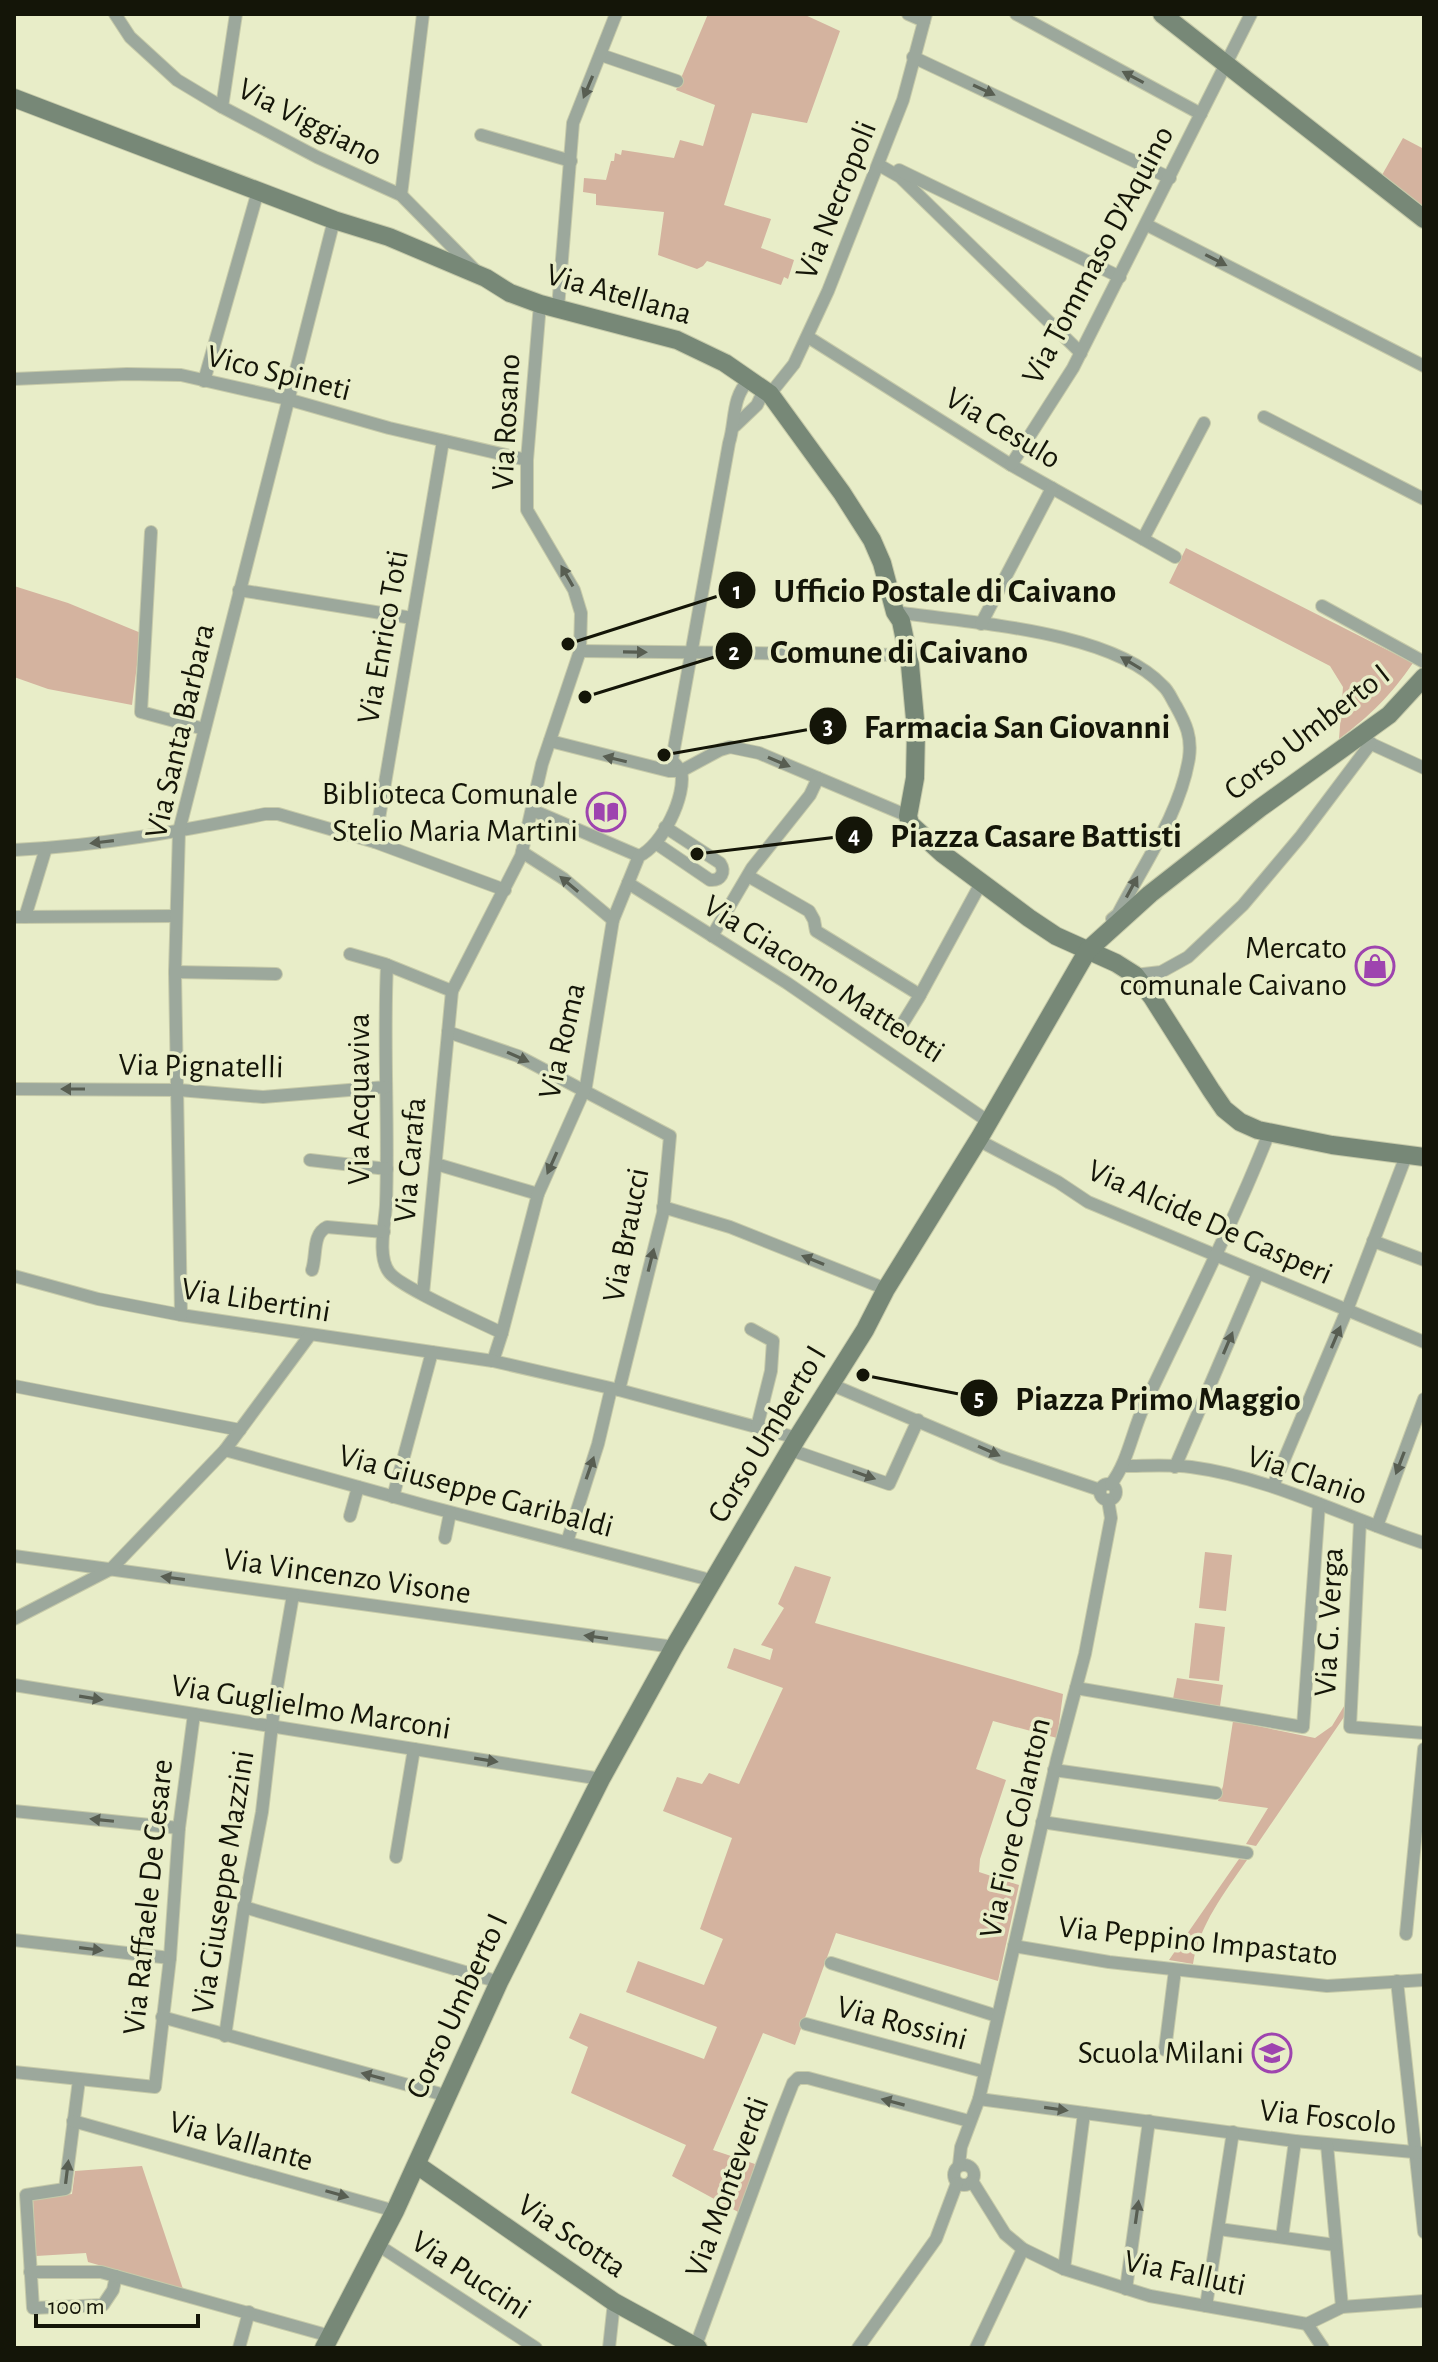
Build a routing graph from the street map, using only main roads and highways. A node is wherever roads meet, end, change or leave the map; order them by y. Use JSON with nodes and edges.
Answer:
{"nodes":[{"id":1,"x":1162,"y":14,"type":"edge"},
{"id":2,"x":14,"y":98,"type":"edge"},
{"id":3,"x":1424,"y":219,"type":"edge"},
{"id":4,"x":1424,"y":677,"type":"edge"},
{"id":5,"x":1088,"y":950,"type":"junction"},
{"id":6,"x":1415,"y":1156,"type":"edge"},
{"id":7,"x":417,"y":2165,"type":"junction"},
{"id":8,"x":327,"y":2342,"type":"edge"},
{"id":9,"x":696,"y":2347,"type":"edge"}],
"edges":[{"from":1,"to":3,"type":"main road"},
{"from":2,"to":5,"type":"main road","name":"Via Atellana"},
{"from":4,"to":5,"type":"main road","name":"Corso Umberto I"},
{"from":5,"to":6,"type":"main road"},
{"from":5,"to":7,"type":"main road","name":"Corso Umberto I"},
{"from":7,"to":8,"type":"main road","name":"Corso Umberto I"},
{"from":7,"to":9,"type":"main road","name":"Via Scotta"}]}
